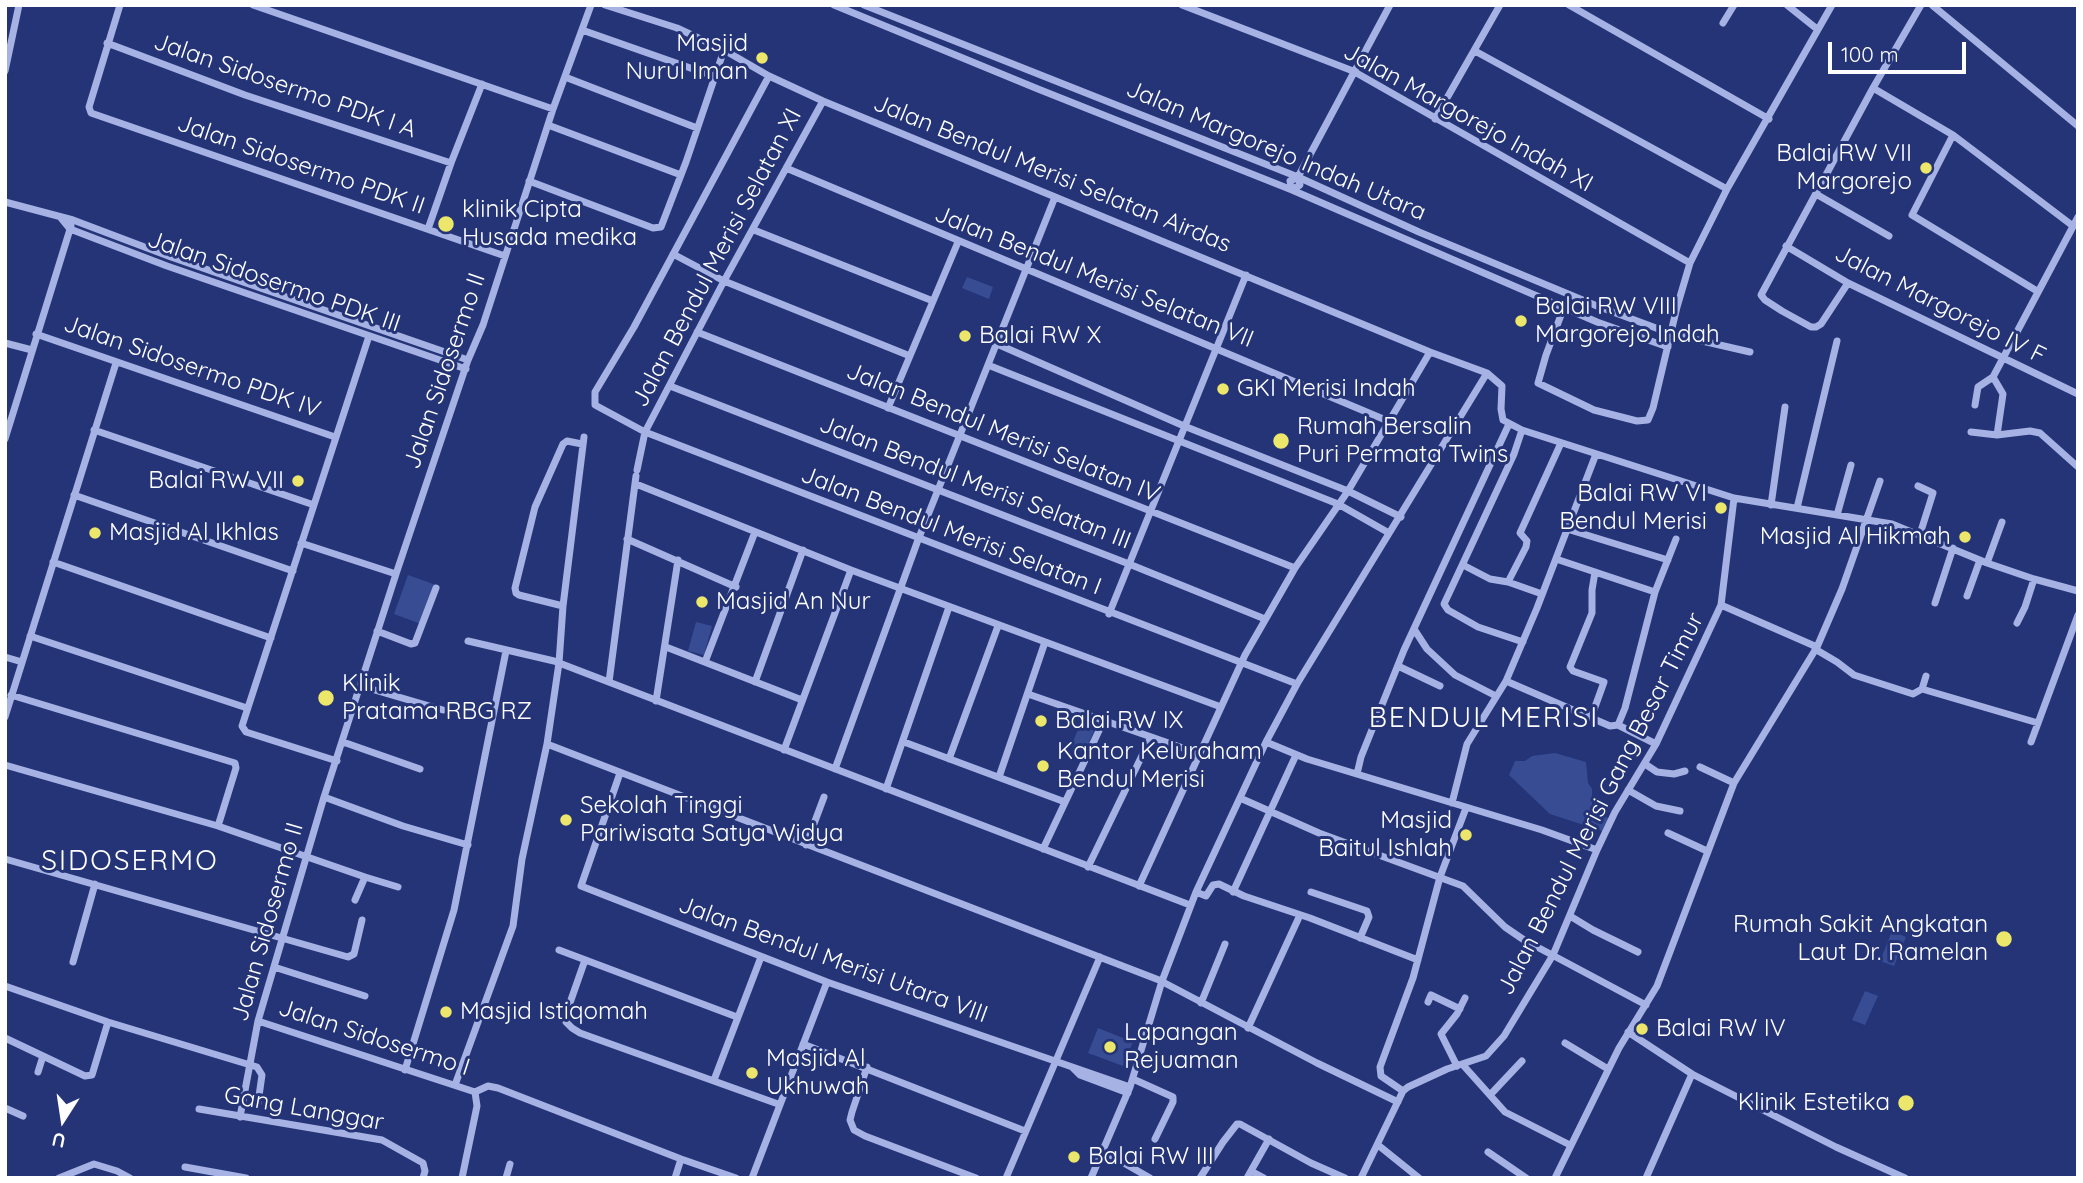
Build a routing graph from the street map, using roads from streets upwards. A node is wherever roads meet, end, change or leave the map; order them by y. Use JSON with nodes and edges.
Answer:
{"nodes":[{"id":1,"x":19,"y":5,"type":"edge"},
{"id":2,"x":120,"y":5,"type":"edge"},
{"id":3,"x":253,"y":5,"type":"edge"},
{"id":4,"x":579,"y":5,"type":"edge"},
{"id":5,"x":605,"y":5,"type":"edge"},
{"id":6,"x":834,"y":5,"type":"edge"},
{"id":7,"x":864,"y":5,"type":"edge"},
{"id":8,"x":1182,"y":5,"type":"edge"},
{"id":9,"x":1390,"y":5,"type":"edge"},
{"id":10,"x":1500,"y":5,"type":"edge"},
{"id":11,"x":1569,"y":5,"type":"edge"},
{"id":12,"x":1734,"y":5,"type":"edge"},
{"id":13,"x":1787,"y":5,"type":"edge"},
{"id":14,"x":1832,"y":5,"type":"edge"},
{"id":15,"x":1921,"y":5,"type":"edge"},
{"id":16,"x":1932,"y":5,"type":"edge"},
{"id":17,"x":590,"y":7,"type":"edge"},
{"id":18,"x":266,"y":9,"type":"edge"},
{"id":19,"x":1724,"y":23,"type":"dead end"},
{"id":20,"x":1817,"y":29,"type":"junction"},
{"id":21,"x":582,"y":30,"type":"junction"},
{"id":22,"x":107,"y":43,"type":"junction"},
{"id":23,"x":724,"y":50,"type":"junction"},
{"id":24,"x":1475,"y":51,"type":"junction"},
{"id":25,"x":5,"y":71,"type":"edge"},
{"id":26,"x":1353,"y":71,"type":"junction"},
{"id":27,"x":769,"y":76,"type":"junction"},
{"id":28,"x":565,"y":77,"type":"junction"},
{"id":29,"x":716,"y":77,"type":"junction"},
{"id":30,"x":482,"y":84,"type":"junction"},
{"id":31,"x":1874,"y":88,"type":"junction"},
{"id":32,"x":823,"y":101,"type":"junction"},
{"id":33,"x":553,"y":108,"type":"junction"},
{"id":34,"x":1769,"y":118,"type":"junction"},
{"id":35,"x":1435,"y":119,"type":"junction"},
{"id":36,"x":548,"y":125,"type":"junction"},
{"id":37,"x":2078,"y":126,"type":"edge"},
{"id":38,"x":697,"y":128,"type":"junction"},
{"id":39,"x":1953,"y":135,"type":"junction"},
{"id":40,"x":452,"y":163,"type":"junction"},
{"id":41,"x":786,"y":168,"type":"junction"},
{"id":42,"x":681,"y":175,"type":"junction"},
{"id":43,"x":1298,"y":177,"type":"junction"},
{"id":44,"x":529,"y":181,"type":"junction"},
{"id":45,"x":1292,"y":190,"type":"junction"},
{"id":46,"x":1727,"y":190,"type":"junction"},
{"id":47,"x":1816,"y":194,"type":"junction"},
{"id":48,"x":1055,"y":197,"type":"junction"},
{"id":49,"x":5,"y":202,"type":"edge"},
{"id":50,"x":2078,"y":217,"type":"edge"},
{"id":51,"x":61,"y":218,"type":"junction"},
{"id":52,"x":73,"y":220,"type":"junction"},
{"id":53,"x":2073,"y":226,"type":"junction"},
{"id":54,"x":70,"y":229,"type":"junction"},
{"id":55,"x":428,"y":229,"type":"junction"},
{"id":56,"x":754,"y":230,"type":"junction"},
{"id":57,"x":1889,"y":236,"type":"dead end"},
{"id":58,"x":958,"y":242,"type":"junction"},
{"id":59,"x":1786,"y":246,"type":"junction"},
{"id":60,"x":673,"y":254,"type":"junction"},
{"id":61,"x":505,"y":256,"type":"junction"},
{"id":62,"x":171,"y":257,"type":"junction"},
{"id":63,"x":1690,"y":263,"type":"junction"},
{"id":64,"x":167,"y":267,"type":"junction"},
{"id":65,"x":1026,"y":270,"type":"junction"},
{"id":66,"x":1246,"y":275,"type":"junction"},
{"id":67,"x":724,"y":281,"type":"junction"},
{"id":68,"x":1848,"y":283,"type":"junction"},
{"id":69,"x":1554,"y":287,"type":"junction"},
{"id":70,"x":2037,"y":291,"type":"junction"},
{"id":71,"x":933,"y":301,"type":"junction"},
{"id":72,"x":1550,"y":301,"type":"junction"},
{"id":73,"x":1564,"y":307,"type":"junction"},
{"id":74,"x":330,"y":312,"type":"junction"},
{"id":75,"x":326,"y":322,"type":"junction"},
{"id":76,"x":379,"y":328,"type":"junction"},
{"id":77,"x":697,"y":332,"type":"junction"},
{"id":78,"x":36,"y":334,"type":"junction"},
{"id":79,"x":1672,"y":334,"type":"junction"},
{"id":80,"x":372,"y":337,"type":"junction"},
{"id":81,"x":1837,"y":341,"type":"dead end"},
{"id":82,"x":5,"y":343,"type":"edge"},
{"id":83,"x":997,"y":344,"type":"junction"},
{"id":84,"x":1215,"y":347,"type":"junction"},
{"id":85,"x":1668,"y":347,"type":"junction"},
{"id":86,"x":32,"y":350,"type":"junction"},
{"id":87,"x":1430,"y":352,"type":"junction"},
{"id":88,"x":1750,"y":352,"type":"dead end"},
{"id":89,"x":910,"y":356,"type":"junction"},
{"id":90,"x":2003,"y":358,"type":"junction"},
{"id":91,"x":468,"y":360,"type":"junction"},
{"id":92,"x":116,"y":363,"type":"junction"},
{"id":93,"x":988,"y":365,"type":"junction"},
{"id":94,"x":466,"y":369,"type":"junction"},
{"id":95,"x":1488,"y":373,"type":"junction"},
{"id":96,"x":1993,"y":377,"type":"junction"},
{"id":97,"x":670,"y":386,"type":"junction"},
{"id":98,"x":2078,"y":394,"type":"edge"},
{"id":99,"x":1975,"y":405,"type":"dead end"},
{"id":100,"x":1785,"y":407,"type":"dead end"},
{"id":101,"x":888,"y":408,"type":"junction"},
{"id":102,"x":1388,"y":421,"type":"junction"},
{"id":103,"x":1506,"y":423,"type":"junction"},
{"id":104,"x":1184,"y":426,"type":"junction"},
{"id":105,"x":94,"y":430,"type":"junction"},
{"id":106,"x":1522,"y":430,"type":"junction"},
{"id":107,"x":645,"y":432,"type":"junction"},
{"id":108,"x":1970,"y":432,"type":"dead end"},
{"id":109,"x":1997,"y":435,"type":"junction"},
{"id":110,"x":335,"y":437,"type":"junction"},
{"id":111,"x":958,"y":437,"type":"junction"},
{"id":112,"x":5,"y":439,"type":"edge"},
{"id":113,"x":1178,"y":440,"type":"junction"},
{"id":114,"x":1561,"y":443,"type":"junction"},
{"id":115,"x":1596,"y":454,"type":"junction"},
{"id":116,"x":1851,"y":465,"type":"dead end"},
{"id":117,"x":2078,"y":467,"type":"edge"},
{"id":118,"x":636,"y":477,"type":"junction"},
{"id":119,"x":1880,"y":481,"type":"dead end"},
{"id":120,"x":1918,"y":486,"type":"dead end"},
{"id":121,"x":938,"y":489,"type":"junction"},
{"id":122,"x":1348,"y":491,"type":"junction"},
{"id":123,"x":74,"y":495,"type":"junction"},
{"id":124,"x":1734,"y":498,"type":"junction"},
{"id":125,"x":1338,"y":504,"type":"junction"},
{"id":126,"x":314,"y":505,"type":"junction"},
{"id":127,"x":1771,"y":505,"type":"junction"},
{"id":128,"x":1797,"y":508,"type":"junction"},
{"id":129,"x":1150,"y":512,"type":"junction"},
{"id":130,"x":1837,"y":515,"type":"junction"},
{"id":131,"x":1401,"y":517,"type":"junction"},
{"id":132,"x":1866,"y":519,"type":"junction"},
{"id":133,"x":2002,"y":522,"type":"dead end"},
{"id":134,"x":1567,"y":529,"type":"junction"},
{"id":135,"x":755,"y":532,"type":"junction"},
{"id":136,"x":1389,"y":533,"type":"junction"},
{"id":137,"x":1920,"y":534,"type":"junction"},
{"id":138,"x":627,"y":539,"type":"junction"},
{"id":139,"x":1676,"y":539,"type":"dead end"},
{"id":140,"x":918,"y":540,"type":"junction"},
{"id":141,"x":301,"y":543,"type":"junction"},
{"id":142,"x":1953,"y":548,"type":"junction"},
{"id":143,"x":803,"y":550,"type":"junction"},
{"id":144,"x":1556,"y":559,"type":"junction"},
{"id":145,"x":678,"y":560,"type":"junction"},
{"id":146,"x":1668,"y":560,"type":"junction"},
{"id":147,"x":1984,"y":561,"type":"junction"},
{"id":148,"x":52,"y":562,"type":"junction"},
{"id":149,"x":1129,"y":564,"type":"junction"},
{"id":150,"x":1463,"y":565,"type":"junction"},
{"id":151,"x":1295,"y":568,"type":"junction"},
{"id":152,"x":851,"y":570,"type":"junction"},
{"id":153,"x":293,"y":571,"type":"junction"},
{"id":154,"x":1595,"y":572,"type":"junction"},
{"id":155,"x":396,"y":574,"type":"junction"},
{"id":156,"x":2034,"y":579,"type":"junction"},
{"id":157,"x":1508,"y":582,"type":"junction"},
{"id":158,"x":736,"y":586,"type":"junction"},
{"id":159,"x":436,"y":588,"type":"dead end"},
{"id":160,"x":900,"y":589,"type":"junction"},
{"id":161,"x":2078,"y":591,"type":"edge"},
{"id":162,"x":1655,"y":592,"type":"junction"},
{"id":163,"x":1542,"y":594,"type":"junction"},
{"id":164,"x":1967,"y":596,"type":"dead end"},
{"id":165,"x":1935,"y":603,"type":"dead end"},
{"id":166,"x":1721,"y":605,"type":"junction"},
{"id":167,"x":563,"y":606,"type":"junction"},
{"id":168,"x":949,"y":607,"type":"junction"},
{"id":169,"x":1109,"y":614,"type":"junction"},
{"id":170,"x":2078,"y":615,"type":"edge"},
{"id":171,"x":1265,"y":619,"type":"junction"},
{"id":172,"x":2017,"y":623,"type":"dead end"},
{"id":173,"x":998,"y":626,"type":"junction"},
{"id":174,"x":1414,"y":629,"type":"junction"},
{"id":175,"x":377,"y":631,"type":"junction"},
{"id":176,"x":30,"y":636,"type":"junction"},
{"id":177,"x":271,"y":638,"type":"junction"},
{"id":178,"x":468,"y":641,"type":"dead end"},
{"id":179,"x":1045,"y":642,"type":"junction"},
{"id":180,"x":1523,"y":642,"type":"junction"},
{"id":181,"x":666,"y":647,"type":"junction"},
{"id":182,"x":1816,"y":648,"type":"junction"},
{"id":183,"x":506,"y":651,"type":"junction"},
{"id":184,"x":5,"y":657,"type":"edge"},
{"id":185,"x":552,"y":661,"type":"junction"},
{"id":186,"x":22,"y":662,"type":"junction"},
{"id":187,"x":705,"y":662,"type":"junction"},
{"id":188,"x":1241,"y":663,"type":"junction"},
{"id":189,"x":1398,"y":666,"type":"junction"},
{"id":190,"x":1926,"y":676,"type":"dead end"},
{"id":191,"x":1506,"y":681,"type":"junction"},
{"id":192,"x":609,"y":682,"type":"junction"},
{"id":193,"x":755,"y":682,"type":"junction"},
{"id":194,"x":1297,"y":684,"type":"junction"},
{"id":195,"x":361,"y":686,"type":"junction"},
{"id":196,"x":1440,"y":687,"type":"dead end"},
{"id":197,"x":1922,"y":689,"type":"junction"},
{"id":198,"x":1028,"y":694,"type":"junction"},
{"id":199,"x":11,"y":695,"type":"junction"},
{"id":200,"x":1494,"y":695,"type":"dead end"},
{"id":201,"x":802,"y":700,"type":"junction"},
{"id":202,"x":656,"y":701,"type":"junction"},
{"id":203,"x":1221,"y":707,"type":"junction"},
{"id":204,"x":247,"y":708,"type":"junction"},
{"id":205,"x":443,"y":710,"type":"dead end"},
{"id":206,"x":5,"y":717,"type":"edge"},
{"id":207,"x":1591,"y":718,"type":"junction"},
{"id":208,"x":1104,"y":720,"type":"junction"},
{"id":209,"x":2038,"y":723,"type":"junction"},
{"id":210,"x":1614,"y":725,"type":"junction"},
{"id":211,"x":1152,"y":737,"type":"junction"},
{"id":212,"x":343,"y":742,"type":"junction"},
{"id":213,"x":904,"y":742,"type":"junction"},
{"id":214,"x":1266,"y":742,"type":"junction"},
{"id":215,"x":2031,"y":742,"type":"dead end"},
{"id":216,"x":547,"y":744,"type":"junction"},
{"id":217,"x":1656,"y":744,"type":"junction"},
{"id":218,"x":784,"y":750,"type":"junction"},
{"id":219,"x":1200,"y":754,"type":"junction"},
{"id":220,"x":1296,"y":755,"type":"junction"},
{"id":221,"x":949,"y":759,"type":"junction"},
{"id":222,"x":337,"y":761,"type":"junction"},
{"id":223,"x":1645,"y":764,"type":"junction"},
{"id":224,"x":5,"y":765,"type":"edge"},
{"id":225,"x":1700,"y":767,"type":"dead end"},
{"id":226,"x":420,"y":769,"type":"dead end"},
{"id":227,"x":835,"y":769,"type":"junction"},
{"id":228,"x":1685,"y":771,"type":"dead end"},
{"id":229,"x":620,"y":773,"type":"junction"},
{"id":230,"x":1357,"y":774,"type":"junction"},
{"id":231,"x":999,"y":778,"type":"junction"},
{"id":232,"x":1734,"y":783,"type":"junction"},
{"id":233,"x":886,"y":789,"type":"junction"},
{"id":234,"x":1628,"y":790,"type":"junction"},
{"id":235,"x":324,"y":797,"type":"junction"},
{"id":236,"x":824,"y":797,"type":"dead end"},
{"id":237,"x":1240,"y":798,"type":"junction"},
{"id":238,"x":1065,"y":802,"type":"junction"},
{"id":239,"x":1452,"y":803,"type":"junction"},
{"id":240,"x":1466,"y":808,"type":"junction"},
{"id":241,"x":1681,"y":811,"type":"dead end"},
{"id":242,"x":1270,"y":813,"type":"junction"},
{"id":243,"x":218,"y":826,"type":"junction"},
{"id":244,"x":1668,"y":833,"type":"dead end"},
{"id":245,"x":468,"y":845,"type":"junction"},
{"id":246,"x":806,"y":845,"type":"junction"},
{"id":247,"x":1044,"y":849,"type":"junction"},
{"id":248,"x":1597,"y":850,"type":"junction"},
{"id":249,"x":1707,"y":851,"type":"junction"},
{"id":250,"x":306,"y":858,"type":"junction"},
{"id":251,"x":5,"y":859,"type":"edge"},
{"id":252,"x":1088,"y":867,"type":"junction"},
{"id":253,"x":365,"y":877,"type":"junction"},
{"id":254,"x":1440,"y":877,"type":"junction"},
{"id":255,"x":95,"y":884,"type":"junction"},
{"id":256,"x":1139,"y":886,"type":"junction"},
{"id":257,"x":398,"y":887,"type":"dead end"},
{"id":258,"x":1311,"y":891,"type":"dead end"},
{"id":259,"x":1196,"y":892,"type":"junction"},
{"id":260,"x":1233,"y":892,"type":"junction"},
{"id":261,"x":355,"y":900,"type":"dead end"},
{"id":262,"x":1191,"y":905,"type":"junction"},
{"id":263,"x":1300,"y":915,"type":"junction"},
{"id":264,"x":1570,"y":915,"type":"junction"},
{"id":265,"x":362,"y":920,"type":"dead end"},
{"id":266,"x":282,"y":938,"type":"junction"},
{"id":267,"x":1360,"y":938,"type":"junction"},
{"id":268,"x":1225,"y":944,"type":"dead end"},
{"id":269,"x":559,"y":950,"type":"dead end"},
{"id":270,"x":1639,"y":952,"type":"dead end"},
{"id":271,"x":1553,"y":955,"type":"junction"},
{"id":272,"x":761,"y":957,"type":"junction"},
{"id":273,"x":1100,"y":957,"type":"junction"},
{"id":274,"x":585,"y":960,"type":"junction"},
{"id":275,"x":1418,"y":960,"type":"junction"},
{"id":276,"x":73,"y":962,"type":"dead end"},
{"id":277,"x":274,"y":967,"type":"junction"},
{"id":278,"x":1162,"y":981,"type":"junction"},
{"id":279,"x":827,"y":982,"type":"junction"},
{"id":280,"x":5,"y":986,"type":"edge"},
{"id":281,"x":1431,"y":994,"type":"dead end"},
{"id":282,"x":365,"y":996,"type":"dead end"},
{"id":283,"x":1465,"y":998,"type":"dead end"},
{"id":284,"x":1202,"y":1003,"type":"junction"},
{"id":285,"x":1646,"y":1005,"type":"junction"},
{"id":286,"x":1460,"y":1009,"type":"junction"},
{"id":287,"x":737,"y":1017,"type":"junction"},
{"id":288,"x":258,"y":1021,"type":"junction"},
{"id":289,"x":108,"y":1022,"type":"junction"},
{"id":290,"x":1248,"y":1028,"type":"junction"},
{"id":291,"x":1628,"y":1032,"type":"junction"},
{"id":292,"x":5,"y":1038,"type":"edge"},
{"id":293,"x":803,"y":1044,"type":"junction"},
{"id":294,"x":1566,"y":1044,"type":"dead end"},
{"id":295,"x":43,"y":1056,"type":"junction"},
{"id":296,"x":1054,"y":1061,"type":"junction"},
{"id":297,"x":1522,"y":1061,"type":"dead end"},
{"id":298,"x":249,"y":1063,"type":"junction"},
{"id":299,"x":1460,"y":1065,"type":"junction"},
{"id":300,"x":867,"y":1068,"type":"junction"},
{"id":301,"x":1608,"y":1069,"type":"junction"},
{"id":302,"x":405,"y":1070,"type":"junction"},
{"id":303,"x":38,"y":1072,"type":"dead end"},
{"id":304,"x":1692,"y":1074,"type":"junction"},
{"id":305,"x":714,"y":1080,"type":"junction"},
{"id":306,"x":455,"y":1085,"type":"junction"},
{"id":307,"x":1130,"y":1087,"type":"junction"},
{"id":308,"x":475,"y":1091,"type":"junction"},
{"id":309,"x":1403,"y":1091,"type":"junction"},
{"id":310,"x":1490,"y":1095,"type":"junction"},
{"id":311,"x":1398,"y":1102,"type":"junction"},
{"id":312,"x":258,"y":1103,"type":"dead end"},
{"id":313,"x":778,"y":1104,"type":"junction"},
{"id":314,"x":5,"y":1108,"type":"edge"},
{"id":315,"x":199,"y":1110,"type":"dead end"},
{"id":316,"x":23,"y":1115,"type":"dead end"},
{"id":317,"x":240,"y":1117,"type":"junction"},
{"id":318,"x":1025,"y":1132,"type":"junction"},
{"id":319,"x":1155,"y":1139,"type":"dead end"},
{"id":320,"x":1269,"y":1139,"type":"junction"},
{"id":321,"x":1378,"y":1145,"type":"junction"},
{"id":322,"x":1570,"y":1145,"type":"junction"},
{"id":323,"x":1103,"y":1151,"type":"junction"},
{"id":324,"x":1488,"y":1152,"type":"dead end"},
{"id":325,"x":681,"y":1159,"type":"junction"},
{"id":326,"x":510,"y":1164,"type":"dead end"},
{"id":327,"x":185,"y":1167,"type":"dead end"},
{"id":328,"x":1249,"y":1174,"type":"edge"},
{"id":329,"x":59,"y":1178,"type":"edge"},
{"id":330,"x":130,"y":1178,"type":"edge"},
{"id":331,"x":246,"y":1178,"type":"edge"},
{"id":332,"x":423,"y":1178,"type":"edge"},
{"id":333,"x":462,"y":1178,"type":"edge"},
{"id":334,"x":506,"y":1178,"type":"edge"},
{"id":335,"x":675,"y":1178,"type":"edge"},
{"id":336,"x":736,"y":1178,"type":"edge"},
{"id":337,"x":752,"y":1178,"type":"edge"},
{"id":338,"x":976,"y":1178,"type":"edge"},
{"id":339,"x":1006,"y":1178,"type":"edge"},
{"id":340,"x":1091,"y":1178,"type":"edge"},
{"id":341,"x":1150,"y":1178,"type":"edge"},
{"id":342,"x":1200,"y":1178,"type":"edge"},
{"id":343,"x":1264,"y":1178,"type":"edge"},
{"id":344,"x":1345,"y":1178,"type":"edge"},
{"id":345,"x":1361,"y":1178,"type":"edge"},
{"id":346,"x":1419,"y":1178,"type":"edge"},
{"id":347,"x":1526,"y":1178,"type":"edge"},
{"id":348,"x":1555,"y":1178,"type":"edge"},
{"id":349,"x":1646,"y":1178,"type":"edge"},
{"id":350,"x":1905,"y":1178,"type":"edge"}],
"edges":[{"from":1,"to":25,"type":"street"},
{"from":2,"to":22,"type":"street"},
{"from":3,"to":18,"type":"street"},
{"from":4,"to":17,"type":"street"},
{"from":5,"to":23,"type":"street","name":"Jalan Bendul Merisi Selatan Airdas"},
{"from":6,"to":45,"type":"street","name":"Jalan Margorejo Indah Utara"},
{"from":7,"to":43,"type":"street","name":"Jalan Margorejo Indah Utara"},
{"from":8,"to":26,"type":"street","name":"Jalan Margorejo Indah XI"},
{"from":9,"to":26,"type":"street"},
{"from":10,"to":24,"type":"street"},
{"from":11,"to":34,"type":"street"},
{"from":12,"to":19,"type":"street"},
{"from":13,"to":20,"type":"street"},
{"from":14,"to":20,"type":"street"},
{"from":15,"to":31,"type":"street"},
{"from":16,"to":37,"type":"street"},
{"from":17,"to":21,"type":"street","name":"Jalan Sidosermo II"},
{"from":18,"to":30,"type":"street"},
{"from":20,"to":34,"type":"street"},
{"from":21,"to":28,"type":"street","name":"Jalan Sidosermo II"},
{"from":21,"to":29,"type":"street"},
{"from":22,"to":40,"type":"street","name":"Jalan Sidosermo PDK I A"},
{"from":22,"to":55,"type":"street","name":"Jalan Sidosermo PDK II"},
{"from":23,"to":27,"type":"street","name":"Jalan Bendul Merisi Selatan Airdas"},
{"from":23,"to":29,"type":"street"},
{"from":24,"to":35,"type":"street"},
{"from":24,"to":46,"type":"street"},
{"from":26,"to":35,"type":"street","name":"Jalan Margorejo Indah XI"},
{"from":26,"to":43,"type":"street"},
{"from":27,"to":32,"type":"street","name":"Jalan Bendul Merisi Selatan Airdas"},
{"from":27,"to":60,"type":"street"},
{"from":28,"to":33,"type":"street","name":"Jalan Sidosermo II"},
{"from":28,"to":38,"type":"street"},
{"from":29,"to":38,"type":"street"},
{"from":30,"to":33,"type":"street"},
{"from":30,"to":40,"type":"street"},
{"from":31,"to":39,"type":"street"},
{"from":31,"to":47,"type":"street"},
{"from":32,"to":41,"type":"street","name":"Jalan Bendul Merisi Selatan XI"},
{"from":32,"to":48,"type":"street","name":"Jalan Bendul Merisi Selatan Airdas"},
{"from":33,"to":36,"type":"street","name":"Jalan Sidosermo II"},
{"from":34,"to":46,"type":"street"},
{"from":35,"to":63,"type":"street","name":"Jalan Margorejo Indah XI"},
{"from":36,"to":42,"type":"street"},
{"from":36,"to":44,"type":"street","name":"Jalan Sidosermo II"},
{"from":38,"to":42,"type":"street"},
{"from":39,"to":53,"type":"street"},
{"from":39,"to":70,"type":"street"},
{"from":40,"to":55,"type":"street"},
{"from":41,"to":56,"type":"street","name":"Jalan Bendul Merisi Selatan XI"},
{"from":41,"to":58,"type":"street","name":"Jalan Bendul Merisi Selatan VII"},
{"from":42,"to":44,"type":"street"},
{"from":43,"to":45,"type":"street"},
{"from":43,"to":69,"type":"street","name":"Jalan Margorejo Indah Utara"},
{"from":44,"to":61,"type":"street","name":"Jalan Sidosermo II"},
{"from":45,"to":72,"type":"street","name":"Jalan Margorejo Indah Utara"},
{"from":46,"to":63,"type":"street"},
{"from":47,"to":57,"type":"street"},
{"from":47,"to":59,"type":"street"},
{"from":48,"to":65,"type":"street"},
{"from":48,"to":66,"type":"street","name":"Jalan Bendul Merisi Selatan Airdas"},
{"from":49,"to":51,"type":"street","name":"Jalan Sidosermo PDK III"},
{"from":50,"to":53,"type":"street"},
{"from":51,"to":52,"type":"street","name":"Jalan Sidosermo PDK III"},
{"from":51,"to":54,"type":"street"},
{"from":52,"to":54,"type":"street"},
{"from":52,"to":62,"type":"street","name":"Jalan Sidosermo PDK III"},
{"from":53,"to":70,"type":"street"},
{"from":54,"to":64,"type":"street","name":"Jalan Sidosermo PDK III"},
{"from":54,"to":78,"type":"street"},
{"from":55,"to":61,"type":"street","name":"Jalan Sidosermo PDK II"},
{"from":56,"to":67,"type":"street","name":"Jalan Bendul Merisi Selatan XI"},
{"from":56,"to":71,"type":"street"},
{"from":58,"to":65,"type":"street","name":"Jalan Bendul Merisi Selatan VII"},
{"from":58,"to":71,"type":"street"},
{"from":59,"to":68,"type":"street","name":"Jalan Margorejo IV F"},
{"from":59,"to":68,"type":"street"},
{"from":60,"to":67,"type":"street"},
{"from":60,"to":107,"type":"street","name":"Jalan Bendul Merisi Selatan I"},
{"from":61,"to":91,"type":"street","name":"Jalan Sidosermo II"},
{"from":62,"to":64,"type":"street"},
{"from":62,"to":74,"type":"street","name":"Jalan Sidosermo PDK III"},
{"from":63,"to":79,"type":"street"},
{"from":64,"to":75,"type":"street","name":"Jalan Sidosermo PDK III"},
{"from":65,"to":83,"type":"street"},
{"from":65,"to":84,"type":"street","name":"Jalan Bendul Merisi Selatan VII"},
{"from":66,"to":84,"type":"street"},
{"from":66,"to":87,"type":"street","name":"Jalan Bendul Merisi Selatan Airdas"},
{"from":67,"to":77,"type":"street","name":"Jalan Bendul Merisi Selatan XI"},
{"from":67,"to":89,"type":"street"},
{"from":68,"to":90,"type":"street","name":"Jalan Margorejo IV F"},
{"from":69,"to":72,"type":"street"},
{"from":69,"to":79,"type":"street","name":"Jalan Margorejo Indah Utara"},
{"from":70,"to":90,"type":"street"},
{"from":71,"to":89,"type":"street"},
{"from":72,"to":73,"type":"street","name":"Jalan Margorejo Indah Utara"},
{"from":73,"to":85,"type":"street","name":"Jalan Margorejo Indah Utara"},
{"from":73,"to":85,"type":"street"},
{"from":74,"to":75,"type":"street"},
{"from":74,"to":76,"type":"street","name":"Jalan Sidosermo PDK III"},
{"from":75,"to":80,"type":"street","name":"Jalan Sidosermo PDK III"},
{"from":76,"to":80,"type":"street"},
{"from":76,"to":91,"type":"street","name":"Jalan Sidosermo PDK III"},
{"from":77,"to":97,"type":"street","name":"Jalan Bendul Merisi Selatan XI"},
{"from":77,"to":101,"type":"street","name":"Jalan Bendul Merisi Selatan IV"},
{"from":78,"to":86,"type":"street"},
{"from":78,"to":92,"type":"street","name":"Jalan Sidosermo PDK IV"},
{"from":79,"to":85,"type":"street"},
{"from":79,"to":88,"type":"street","name":"Jalan Margorejo Indah Utara"},
{"from":80,"to":94,"type":"street","name":"Jalan Sidosermo PDK III"},
{"from":80,"to":110,"type":"street"},
{"from":81,"to":128,"type":"street"},
{"from":82,"to":86,"type":"street"},
{"from":83,"to":93,"type":"street"},
{"from":83,"to":104,"type":"street"},
{"from":84,"to":102,"type":"street","name":"Jalan Bendul Merisi Selatan VII"},
{"from":84,"to":104,"type":"street"},
{"from":86,"to":112,"type":"street"},
{"from":87,"to":95,"type":"street","name":"Jalan Bendul Merisi Selatan Airdas"},
{"from":87,"to":102,"type":"street"},
{"from":89,"to":101,"type":"street"},
{"from":90,"to":96,"type":"street"},
{"from":90,"to":98,"type":"street","name":"Jalan Margorejo IV F"},
{"from":91,"to":94,"type":"street","name":"Jalan Sidosermo II"},
{"from":92,"to":105,"type":"street"},
{"from":92,"to":110,"type":"street","name":"Jalan Sidosermo PDK IV"},
{"from":93,"to":111,"type":"street"},
{"from":93,"to":113,"type":"street"},
{"from":94,"to":155,"type":"street","name":"Jalan Sidosermo II"},
{"from":95,"to":103,"type":"street"},
{"from":95,"to":131,"type":"street"},
{"from":96,"to":99,"type":"street"},
{"from":96,"to":109,"type":"street"},
{"from":97,"to":107,"type":"street","name":"Jalan Bendul Merisi Selatan XI"},
{"from":97,"to":121,"type":"street","name":"Jalan Bendul Merisi Selatan III"},
{"from":100,"to":127,"type":"street"},
{"from":101,"to":111,"type":"street","name":"Jalan Bendul Merisi Selatan IV"},
{"from":102,"to":122,"type":"street"},
{"from":103,"to":106,"type":"street"},
{"from":103,"to":174,"type":"street"},
{"from":104,"to":113,"type":"street"},
{"from":104,"to":122,"type":"street"},
{"from":105,"to":123,"type":"street"},
{"from":105,"to":126,"type":"street"},
{"from":106,"to":114,"type":"street"},
{"from":106,"to":150,"type":"street"},
{"from":107,"to":118,"type":"street","name":"Jalan Bendul Merisi Selatan XI"},
{"from":107,"to":140,"type":"street","name":"Jalan Bendul Merisi Selatan I"},
{"from":108,"to":109,"type":"street"},
{"from":109,"to":117,"type":"street"},
{"from":110,"to":126,"type":"street"},
{"from":111,"to":121,"type":"street"},
{"from":111,"to":129,"type":"street","name":"Jalan Bendul Merisi Selatan IV"},
{"from":113,"to":125,"type":"street"},
{"from":113,"to":129,"type":"street"},
{"from":114,"to":115,"type":"street"},
{"from":114,"to":157,"type":"street"},
{"from":115,"to":124,"type":"street"},
{"from":115,"to":134,"type":"street"},
{"from":116,"to":130,"type":"street"},
{"from":118,"to":135,"type":"street"},
{"from":118,"to":138,"type":"street","name":"Jalan Bendul Merisi Selatan XI"},
{"from":119,"to":132,"type":"street"},
{"from":120,"to":137,"type":"street"},
{"from":121,"to":140,"type":"street"},
{"from":121,"to":149,"type":"street","name":"Jalan Bendul Merisi Selatan III"},
{"from":122,"to":125,"type":"street"},
{"from":122,"to":131,"type":"street"},
{"from":123,"to":148,"type":"street"},
{"from":123,"to":153,"type":"street"},
{"from":124,"to":127,"type":"street"},
{"from":124,"to":166,"type":"street","name":"Jalan Bendul Merisi Gang Besar Timur"},
{"from":125,"to":136,"type":"street"},
{"from":125,"to":151,"type":"street"},
{"from":126,"to":141,"type":"street"},
{"from":127,"to":128,"type":"street"},
{"from":128,"to":130,"type":"street"},
{"from":129,"to":149,"type":"street"},
{"from":129,"to":151,"type":"street","name":"Jalan Bendul Merisi Selatan IV"},
{"from":130,"to":132,"type":"street"},
{"from":131,"to":136,"type":"street"},
{"from":132,"to":137,"type":"street"},
{"from":132,"to":182,"type":"street"},
{"from":133,"to":147,"type":"street"},
{"from":134,"to":144,"type":"street"},
{"from":134,"to":146,"type":"street"},
{"from":135,"to":143,"type":"street"},
{"from":135,"to":158,"type":"street"},
{"from":136,"to":194,"type":"street"},
{"from":137,"to":142,"type":"street"},
{"from":138,"to":145,"type":"street"},
{"from":138,"to":192,"type":"street","name":"Jalan Bendul Merisi Selatan XI"},
{"from":139,"to":146,"type":"street"},
{"from":140,"to":160,"type":"street"},
{"from":140,"to":169,"type":"street","name":"Jalan Bendul Merisi Selatan I"},
{"from":141,"to":153,"type":"street"},
{"from":141,"to":155,"type":"street"},
{"from":142,"to":147,"type":"street"},
{"from":142,"to":165,"type":"street"},
{"from":143,"to":152,"type":"street"},
{"from":143,"to":193,"type":"street"},
{"from":144,"to":154,"type":"street"},
{"from":144,"to":163,"type":"street"},
{"from":145,"to":158,"type":"street"},
{"from":145,"to":181,"type":"street"},
{"from":146,"to":162,"type":"street"},
{"from":147,"to":156,"type":"street"},
{"from":147,"to":164,"type":"street"},
{"from":148,"to":176,"type":"street"},
{"from":148,"to":177,"type":"street"},
{"from":149,"to":169,"type":"street"},
{"from":149,"to":171,"type":"street","name":"Jalan Bendul Merisi Selatan III"},
{"from":150,"to":157,"type":"street"},
{"from":150,"to":180,"type":"street"},
{"from":151,"to":171,"type":"street"},
{"from":152,"to":160,"type":"street"},
{"from":152,"to":201,"type":"street"},
{"from":153,"to":177,"type":"street"},
{"from":154,"to":162,"type":"street"},
{"from":154,"to":207,"type":"street"},
{"from":155,"to":175,"type":"street","name":"Jalan Sidosermo II"},
{"from":156,"to":161,"type":"street"},
{"from":156,"to":172,"type":"street"},
{"from":157,"to":163,"type":"street"},
{"from":158,"to":187,"type":"street"},
{"from":159,"to":175,"type":"street"},
{"from":160,"to":168,"type":"street"},
{"from":160,"to":227,"type":"street"},
{"from":162,"to":210,"type":"street"},
{"from":163,"to":180,"type":"street"},
{"from":166,"to":182,"type":"street"},
{"from":166,"to":217,"type":"street","name":"Jalan Bendul Merisi Gang Besar Timur"},
{"from":167,"to":167,"type":"street"},
{"from":167,"to":185,"type":"street"},
{"from":168,"to":173,"type":"street"},
{"from":168,"to":213,"type":"street"},
{"from":169,"to":188,"type":"street","name":"Jalan Bendul Merisi Selatan I"},
{"from":170,"to":209,"type":"street"},
{"from":171,"to":188,"type":"street"},
{"from":173,"to":179,"type":"street"},
{"from":173,"to":221,"type":"street"},
{"from":174,"to":189,"type":"street"},
{"from":174,"to":200,"type":"street"},
{"from":175,"to":195,"type":"street","name":"Jalan Sidosermo II"},
{"from":176,"to":186,"type":"street"},
{"from":176,"to":204,"type":"street"},
{"from":177,"to":204,"type":"street"},
{"from":178,"to":183,"type":"street"},
{"from":179,"to":198,"type":"street"},
{"from":179,"to":203,"type":"street"},
{"from":180,"to":191,"type":"street"},
{"from":181,"to":187,"type":"street"},
{"from":181,"to":202,"type":"street"},
{"from":182,"to":197,"type":"street"},
{"from":182,"to":232,"type":"street"},
{"from":183,"to":185,"type":"street"},
{"from":183,"to":245,"type":"street"},
{"from":184,"to":186,"type":"street"},
{"from":185,"to":192,"type":"street"},
{"from":185,"to":216,"type":"street"},
{"from":186,"to":199,"type":"street"},
{"from":187,"to":193,"type":"street"},
{"from":188,"to":194,"type":"street","name":"Jalan Bendul Merisi Selatan I"},
{"from":188,"to":203,"type":"street"},
{"from":189,"to":196,"type":"street"},
{"from":189,"to":230,"type":"street"},
{"from":190,"to":197,"type":"street"},
{"from":191,"to":207,"type":"street"},
{"from":191,"to":239,"type":"street"},
{"from":192,"to":202,"type":"street"},
{"from":193,"to":201,"type":"street"},
{"from":194,"to":214,"type":"street"},
{"from":195,"to":205,"type":"street"},
{"from":195,"to":212,"type":"street","name":"Jalan Sidosermo II"},
{"from":197,"to":209,"type":"street"},
{"from":198,"to":208,"type":"street"},
{"from":198,"to":231,"type":"street"},
{"from":199,"to":206,"type":"street"},
{"from":199,"to":243,"type":"street"},
{"from":201,"to":218,"type":"street"},
{"from":202,"to":218,"type":"street"},
{"from":203,"to":219,"type":"street"},
{"from":204,"to":222,"type":"street"},
{"from":207,"to":210,"type":"street"},
{"from":208,"to":211,"type":"street"},
{"from":208,"to":238,"type":"street"},
{"from":209,"to":215,"type":"street"},
{"from":210,"to":217,"type":"street"},
{"from":211,"to":219,"type":"street"},
{"from":211,"to":252,"type":"street"},
{"from":212,"to":222,"type":"street","name":"Jalan Sidosermo II"},
{"from":212,"to":226,"type":"street"},
{"from":213,"to":221,"type":"street"},
{"from":213,"to":233,"type":"street"},
{"from":214,"to":220,"type":"street"},
{"from":214,"to":237,"type":"street"},
{"from":216,"to":229,"type":"street"},
{"from":216,"to":306,"type":"street"},
{"from":217,"to":223,"type":"street","name":"Jalan Bendul Merisi Gang Besar Timur"},
{"from":218,"to":227,"type":"street"},
{"from":219,"to":256,"type":"street"},
{"from":220,"to":230,"type":"street"},
{"from":220,"to":242,"type":"street"},
{"from":221,"to":231,"type":"street"},
{"from":222,"to":235,"type":"street","name":"Jalan Sidosermo II"},
{"from":223,"to":228,"type":"street"},
{"from":223,"to":234,"type":"street","name":"Jalan Bendul Merisi Gang Besar Timur"},
{"from":224,"to":243,"type":"street"},
{"from":225,"to":232,"type":"street"},
{"from":227,"to":233,"type":"street"},
{"from":229,"to":246,"type":"street"},
{"from":229,"to":272,"type":"street","name":"Jalan Bendul Merisi Utara VIII"},
{"from":230,"to":239,"type":"street"},
{"from":231,"to":238,"type":"street"},
{"from":232,"to":249,"type":"street"},
{"from":233,"to":247,"type":"street"},
{"from":234,"to":241,"type":"street"},
{"from":234,"to":248,"type":"street","name":"Jalan Bendul Merisi Gang Besar Timur"},
{"from":235,"to":245,"type":"street"},
{"from":235,"to":250,"type":"street","name":"Jalan Sidosermo II"},
{"from":236,"to":246,"type":"street"},
{"from":237,"to":242,"type":"street"},
{"from":237,"to":259,"type":"street"},
{"from":238,"to":247,"type":"street"},
{"from":239,"to":240,"type":"street"},
{"from":240,"to":248,"type":"street"},
{"from":240,"to":254,"type":"street"},
{"from":242,"to":254,"type":"street"},
{"from":242,"to":260,"type":"street"},
{"from":243,"to":250,"type":"street"},
{"from":244,"to":249,"type":"street"},
{"from":245,"to":302,"type":"street"},
{"from":246,"to":273,"type":"street"},
{"from":247,"to":252,"type":"street"},
{"from":248,"to":264,"type":"street","name":"Jalan Bendul Merisi Gang Besar Timur"},
{"from":249,"to":285,"type":"street"},
{"from":250,"to":253,"type":"street"},
{"from":250,"to":266,"type":"street","name":"Jalan Sidosermo II"},
{"from":251,"to":255,"type":"street"},
{"from":252,"to":256,"type":"street"},
{"from":253,"to":257,"type":"street"},
{"from":253,"to":261,"type":"street"},
{"from":254,"to":271,"type":"street"},
{"from":254,"to":275,"type":"street"},
{"from":255,"to":266,"type":"street"},
{"from":255,"to":276,"type":"street"},
{"from":256,"to":262,"type":"street"},
{"from":258,"to":267,"type":"street"},
{"from":259,"to":260,"type":"street"},
{"from":259,"to":262,"type":"street"},
{"from":260,"to":263,"type":"street"},
{"from":262,"to":278,"type":"street"},
{"from":263,"to":267,"type":"street"},
{"from":263,"to":290,"type":"street"},
{"from":264,"to":270,"type":"street"},
{"from":264,"to":271,"type":"street","name":"Jalan Bendul Merisi Gang Besar Timur"},
{"from":265,"to":266,"type":"street"},
{"from":266,"to":277,"type":"street","name":"Jalan Sidosermo II"},
{"from":267,"to":275,"type":"street"},
{"from":268,"to":284,"type":"street"},
{"from":269,"to":274,"type":"street"},
{"from":271,"to":285,"type":"street"},
{"from":271,"to":299,"type":"street","name":"Jalan Bendul Merisi Gang Besar Timur"},
{"from":272,"to":279,"type":"street","name":"Jalan Bendul Merisi Utara VIII"},
{"from":272,"to":287,"type":"street"},
{"from":273,"to":278,"type":"street"},
{"from":273,"to":296,"type":"street"},
{"from":274,"to":287,"type":"street"},
{"from":274,"to":305,"type":"street"},
{"from":275,"to":309,"type":"street"},
{"from":277,"to":282,"type":"street"},
{"from":277,"to":288,"type":"street","name":"Jalan Sidosermo II"},
{"from":278,"to":284,"type":"street"},
{"from":278,"to":307,"type":"street"},
{"from":279,"to":293,"type":"street"},
{"from":279,"to":296,"type":"street","name":"Jalan Bendul Merisi Utara VIII"},
{"from":280,"to":289,"type":"street"},
{"from":281,"to":286,"type":"street"},
{"from":283,"to":286,"type":"street"},
{"from":284,"to":290,"type":"street"},
{"from":285,"to":291,"type":"street"},
{"from":286,"to":299,"type":"street"},
{"from":287,"to":305,"type":"street"},
{"from":288,"to":298,"type":"street","name":"Jalan Sidosermo II"},
{"from":288,"to":302,"type":"street","name":"Jalan Sidosermo I"},
{"from":289,"to":295,"type":"street"},
{"from":289,"to":298,"type":"street"},
{"from":290,"to":311,"type":"street"},
{"from":291,"to":301,"type":"street"},
{"from":291,"to":304,"type":"street"},
{"from":292,"to":295,"type":"street"},
{"from":293,"to":300,"type":"street"},
{"from":293,"to":313,"type":"street"},
{"from":294,"to":301,"type":"street"},
{"from":295,"to":303,"type":"street"},
{"from":296,"to":307,"type":"street","name":"Jalan Bendul Merisi Utara VIII"},
{"from":296,"to":318,"type":"street"},
{"from":297,"to":310,"type":"street"},
{"from":298,"to":312,"type":"street"},
{"from":298,"to":317,"type":"street","name":"Jalan Sidosermo II"},
{"from":299,"to":309,"type":"street","name":"Jalan Bendul Merisi Gang Besar Timur"},
{"from":299,"to":310,"type":"street"},
{"from":300,"to":318,"type":"street"},
{"from":300,"to":338,"type":"street"},
{"from":301,"to":322,"type":"street"},
{"from":302,"to":306,"type":"street","name":"Jalan Sidosermo I"},
{"from":304,"to":349,"type":"street"},
{"from":304,"to":350,"type":"street"},
{"from":305,"to":313,"type":"street"},
{"from":306,"to":308,"type":"street","name":"Jalan Sidosermo I"},
{"from":307,"to":319,"type":"street","name":"Jalan Bendul Merisi Utara VIII"},
{"from":307,"to":323,"type":"street"},
{"from":308,"to":325,"type":"street"},
{"from":308,"to":333,"type":"street","name":"Jalan Sidosermo I"},
{"from":309,"to":311,"type":"street"},
{"from":310,"to":322,"type":"street"},
{"from":311,"to":321,"type":"street"},
{"from":313,"to":337,"type":"street"},
{"from":314,"to":316,"type":"street"},
{"from":315,"to":317,"type":"street","name":"Gang Langgar"},
{"from":317,"to":332,"type":"street","name":"Gang Langgar"},
{"from":318,"to":339,"type":"street"},
{"from":320,"to":328,"type":"street"},
{"from":320,"to":342,"type":"street"},
{"from":320,"to":344,"type":"street"},
{"from":321,"to":345,"type":"street"},
{"from":321,"to":346,"type":"street"},
{"from":322,"to":348,"type":"street"},
{"from":323,"to":340,"type":"street"},
{"from":323,"to":341,"type":"street"},
{"from":324,"to":347,"type":"street"},
{"from":325,"to":335,"type":"street"},
{"from":325,"to":336,"type":"street"},
{"from":326,"to":334,"type":"street"},
{"from":327,"to":331,"type":"street"},
{"from":328,"to":343,"type":"street"},
{"from":329,"to":330,"type":"street"}]}
